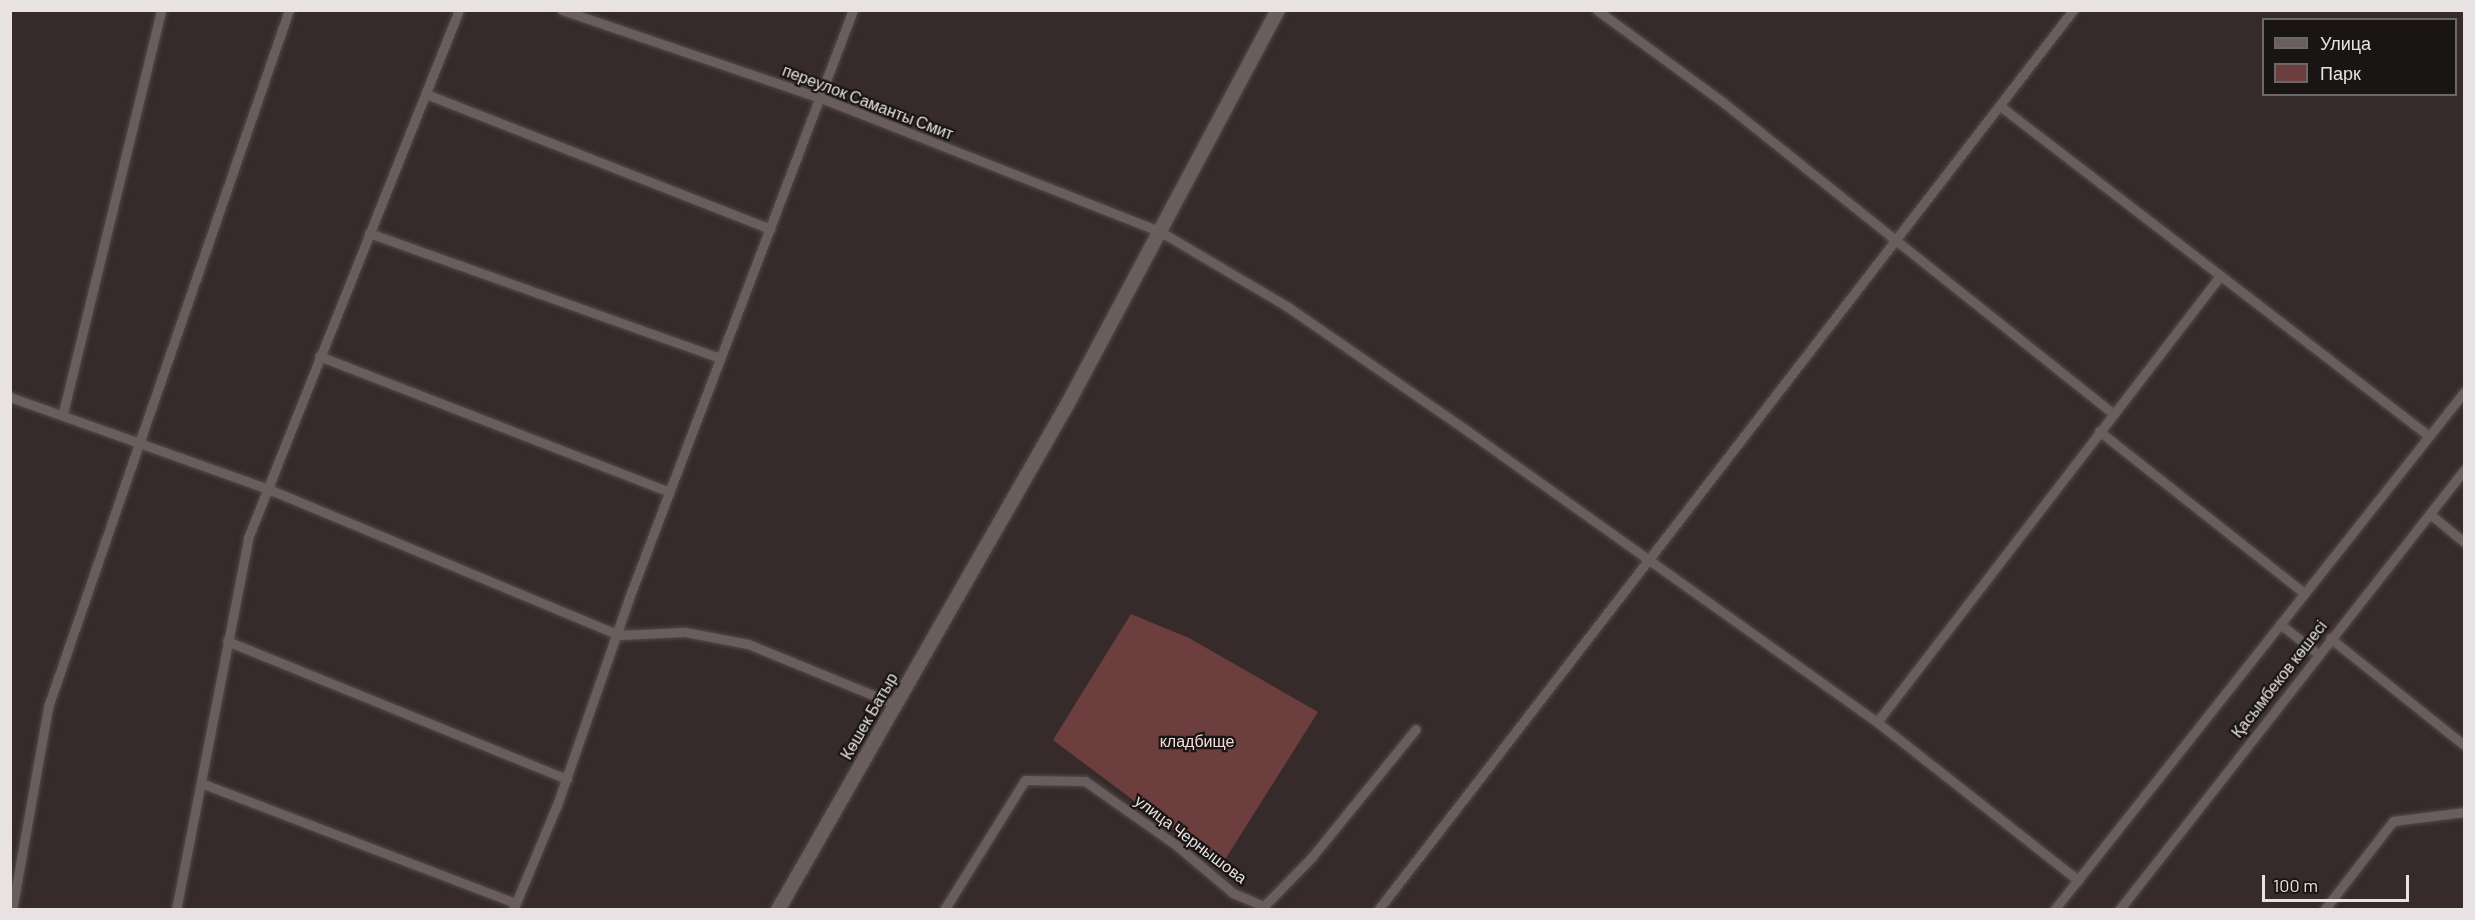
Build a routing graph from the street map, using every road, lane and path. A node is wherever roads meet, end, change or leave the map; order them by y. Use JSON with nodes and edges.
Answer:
{"nodes":[{"id":1,"x":161,"y":10,"type":"edge"},
{"id":2,"x":289,"y":10,"type":"edge"},
{"id":3,"x":459,"y":10,"type":"edge"},
{"id":4,"x":562,"y":10,"type":"edge"},
{"id":5,"x":853,"y":10,"type":"edge"},
{"id":6,"x":1278,"y":10,"type":"edge"},
{"id":7,"x":1597,"y":10,"type":"edge"},
{"id":8,"x":2073,"y":10,"type":"edge"},
{"id":9,"x":426,"y":94,"type":"junction"},
{"id":10,"x":821,"y":98,"type":"junction"},
{"id":11,"x":2000,"y":106,"type":"junction"},
{"id":12,"x":770,"y":229,"type":"junction"},
{"id":13,"x":1159,"y":231,"type":"junction"},
{"id":14,"x":369,"y":233,"type":"junction"},
{"id":15,"x":1896,"y":244,"type":"junction"},
{"id":16,"x":2220,"y":276,"type":"junction"},
{"id":17,"x":320,"y":356,"type":"junction"},
{"id":18,"x":720,"y":358,"type":"junction"},
{"id":19,"x":2464,"y":392,"type":"edge"},
{"id":20,"x":10,"y":397,"type":"edge"},
{"id":21,"x":63,"y":413,"type":"junction"},
{"id":22,"x":2112,"y":413,"type":"junction"},
{"id":23,"x":2099,"y":431,"type":"junction"},
{"id":24,"x":2429,"y":436,"type":"junction"},
{"id":25,"x":139,"y":439,"type":"junction"},
{"id":26,"x":2464,"y":470,"type":"edge"},
{"id":27,"x":266,"y":488,"type":"junction"},
{"id":28,"x":669,"y":492,"type":"junction"},
{"id":29,"x":2430,"y":514,"type":"junction"},
{"id":30,"x":2464,"y":542,"type":"edge"},
{"id":31,"x":1647,"y":561,"type":"junction"},
{"id":32,"x":2304,"y":593,"type":"junction"},
{"id":33,"x":2280,"y":624,"type":"junction"},
{"id":34,"x":619,"y":635,"type":"junction"},
{"id":35,"x":2330,"y":638,"type":"junction"},
{"id":36,"x":227,"y":641,"type":"junction"},
{"id":37,"x":2318,"y":653,"type":"junction"},
{"id":38,"x":895,"y":704,"type":"junction"},
{"id":39,"x":1877,"y":722,"type":"junction"},
{"id":40,"x":1416,"y":729,"type":"dead end"},
{"id":41,"x":2464,"y":745,"type":"edge"},
{"id":42,"x":567,"y":779,"type":"junction"},
{"id":43,"x":201,"y":783,"type":"junction"},
{"id":44,"x":2464,"y":812,"type":"edge"},
{"id":45,"x":2078,"y":880,"type":"junction"},
{"id":46,"x":514,"y":906,"type":"edge"},
{"id":47,"x":12,"y":909,"type":"edge"},
{"id":48,"x":176,"y":909,"type":"edge"},
{"id":49,"x":778,"y":909,"type":"edge"},
{"id":50,"x":944,"y":909,"type":"edge"},
{"id":51,"x":1378,"y":909,"type":"edge"},
{"id":52,"x":2055,"y":909,"type":"edge"},
{"id":53,"x":2120,"y":909,"type":"edge"},
{"id":54,"x":2324,"y":909,"type":"edge"}],
"edges":[{"from":1,"to":21,"type":"street"},
{"from":2,"to":25,"type":"street"},
{"from":3,"to":9,"type":"street"},
{"from":4,"to":10,"type":"street","name":"переулок Саманты Смит"},
{"from":5,"to":10,"type":"street"},
{"from":6,"to":13,"type":"street","name":"Көшек Батыр"},
{"from":7,"to":15,"type":"street"},
{"from":8,"to":11,"type":"street"},
{"from":9,"to":12,"type":"street"},
{"from":9,"to":14,"type":"street"},
{"from":10,"to":12,"type":"street"},
{"from":10,"to":13,"type":"street","name":"переулок Саманты Смит"},
{"from":11,"to":15,"type":"street"},
{"from":11,"to":16,"type":"street"},
{"from":12,"to":18,"type":"street"},
{"from":13,"to":31,"type":"street","name":"переулок Саманты Смит"},
{"from":13,"to":38,"type":"street","name":"Көшек Батыр"},
{"from":14,"to":17,"type":"street"},
{"from":14,"to":18,"type":"street"},
{"from":15,"to":22,"type":"street"},
{"from":15,"to":31,"type":"street"},
{"from":16,"to":22,"type":"street"},
{"from":16,"to":24,"type":"street"},
{"from":17,"to":27,"type":"street"},
{"from":17,"to":28,"type":"street"},
{"from":18,"to":28,"type":"street"},
{"from":19,"to":24,"type":"street"},
{"from":20,"to":21,"type":"street"},
{"from":21,"to":25,"type":"street"},
{"from":22,"to":23,"type":"street"},
{"from":23,"to":32,"type":"street"},
{"from":23,"to":39,"type":"street"},
{"from":24,"to":32,"type":"street"},
{"from":25,"to":27,"type":"street"},
{"from":25,"to":47,"type":"street"},
{"from":26,"to":29,"type":"street","name":"Қасымбеков көшесі"},
{"from":27,"to":34,"type":"street"},
{"from":27,"to":36,"type":"street"},
{"from":28,"to":34,"type":"street"},
{"from":29,"to":30,"type":"street"},
{"from":29,"to":35,"type":"street","name":"Қасымбеков көшесі"},
{"from":31,"to":39,"type":"street","name":"переулок Саманты Смит"},
{"from":31,"to":51,"type":"street"},
{"from":32,"to":33,"type":"street"},
{"from":33,"to":37,"type":"street"},
{"from":33,"to":45,"type":"street"},
{"from":34,"to":38,"type":"street"},
{"from":34,"to":42,"type":"street"},
{"from":35,"to":37,"type":"street","name":"Қасымбеков көшесі"},
{"from":35,"to":41,"type":"street"},
{"from":36,"to":42,"type":"street"},
{"from":36,"to":43,"type":"street"},
{"from":37,"to":53,"type":"street","name":"Қасымбеков көшесі"},
{"from":38,"to":49,"type":"street","name":"Көшек Батыр"},
{"from":39,"to":45,"type":"street","name":"переулок Саманты Смит"},
{"from":40,"to":50,"type":"street","name":"улица Чернышова"},
{"from":42,"to":46,"type":"street"},
{"from":43,"to":46,"type":"street"},
{"from":43,"to":48,"type":"street"},
{"from":44,"to":54,"type":"street"},
{"from":45,"to":52,"type":"street"}]}
